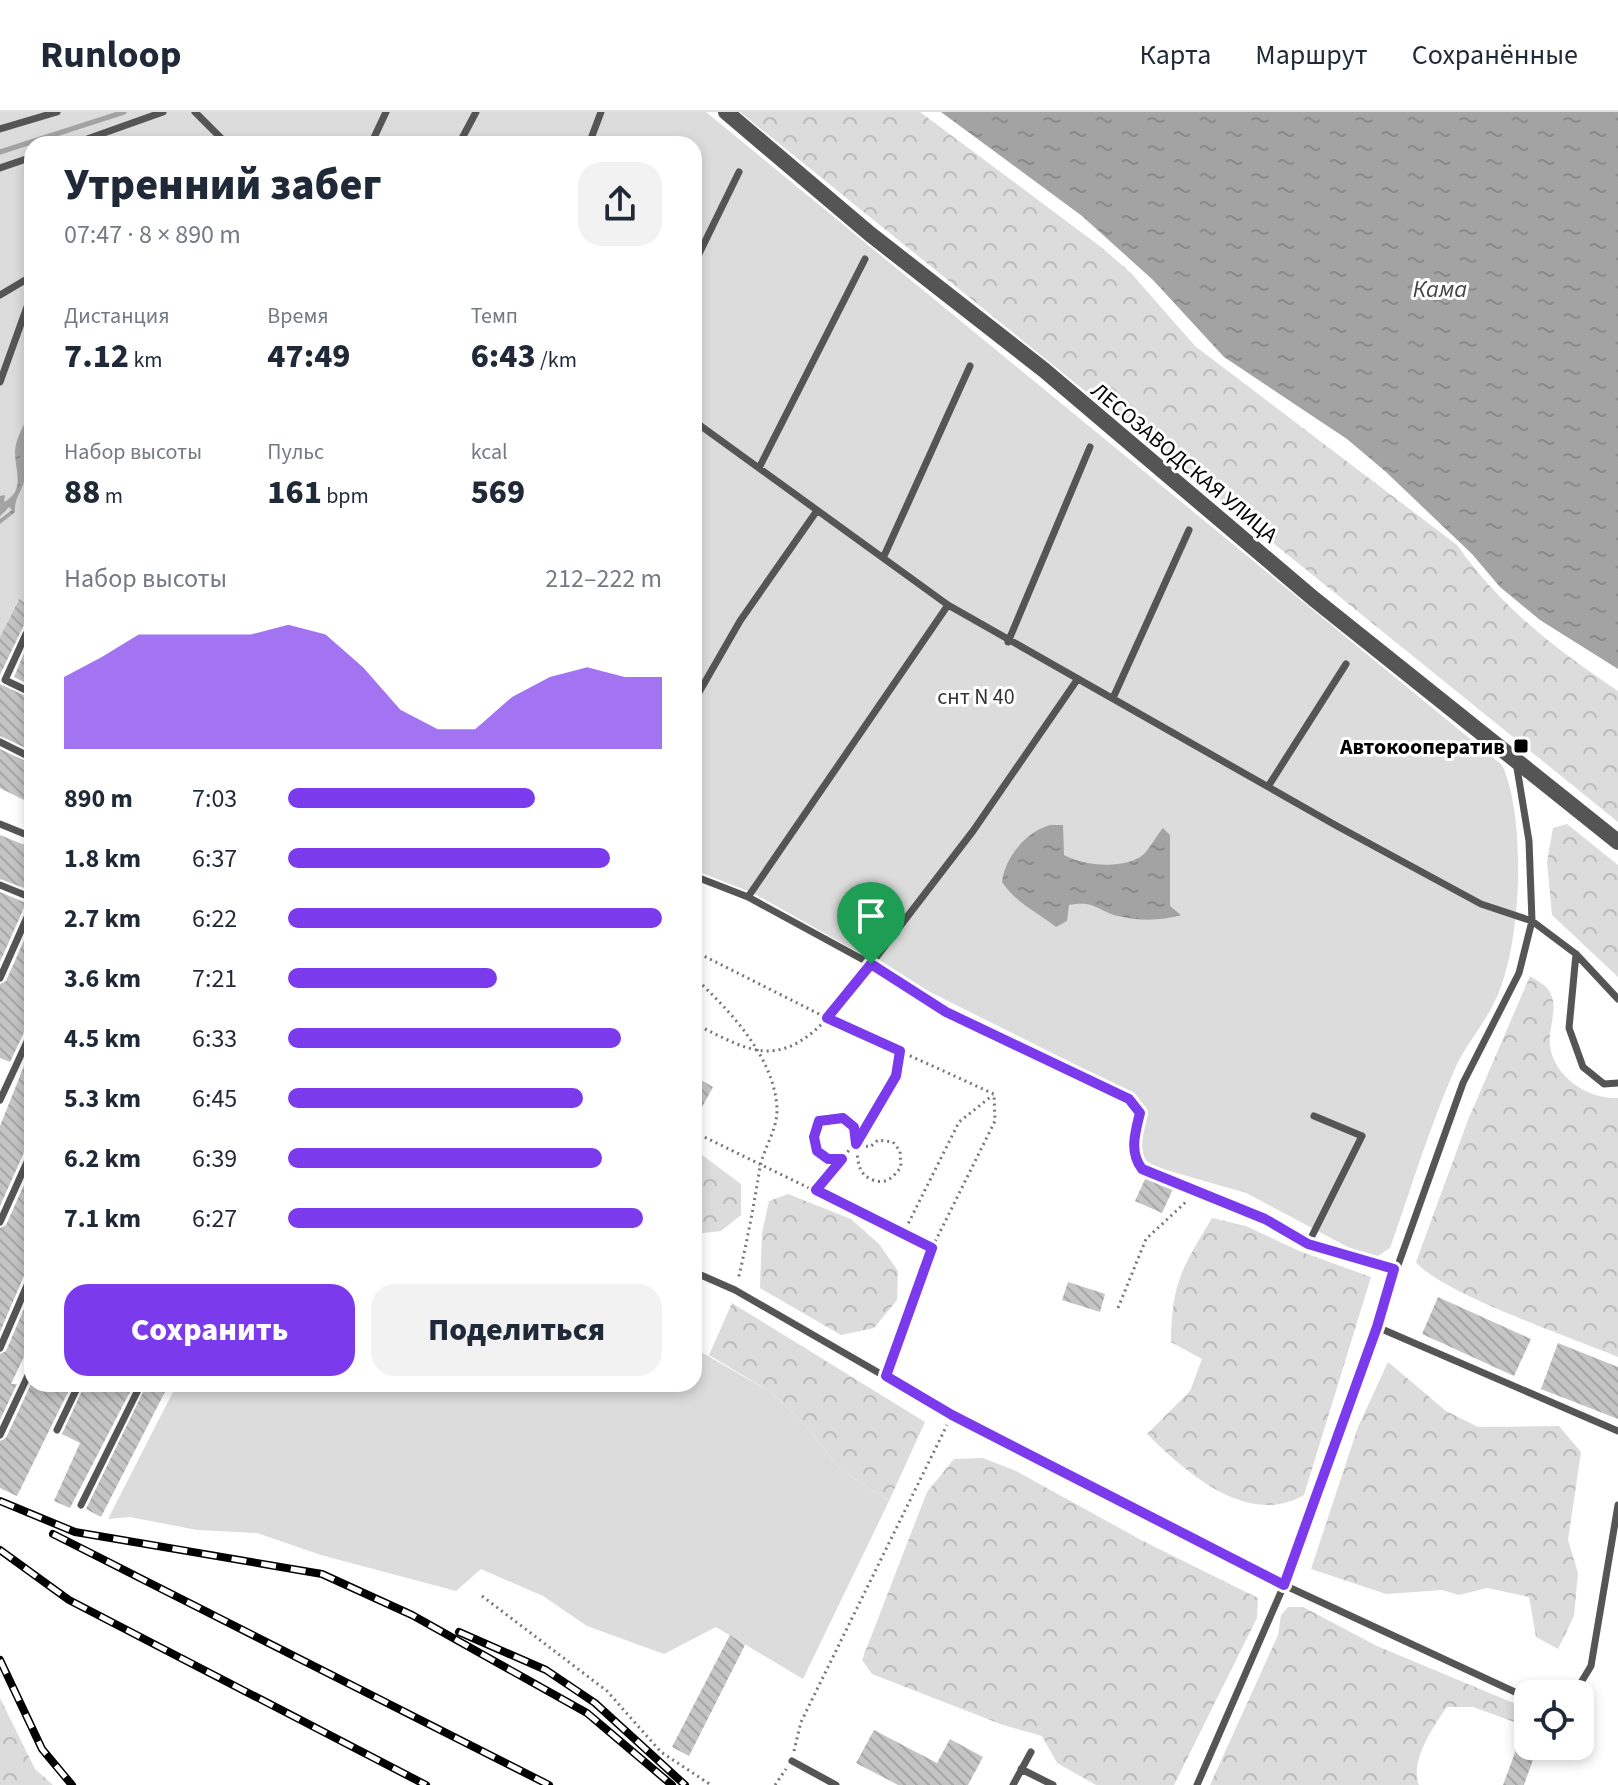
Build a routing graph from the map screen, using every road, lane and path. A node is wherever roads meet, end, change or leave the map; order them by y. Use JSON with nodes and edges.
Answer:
{"nodes":[{"id":1,"x":57,"y":112,"type":"edge"},
{"id":2,"x":163,"y":112,"type":"edge"},
{"id":3,"x":195,"y":112,"type":"edge"},
{"id":4,"x":386,"y":112,"type":"edge"},
{"id":5,"x":476,"y":112,"type":"edge"},
{"id":6,"x":601,"y":112,"type":"edge"},
{"id":7,"x":726,"y":112,"type":"edge"},
{"id":8,"x":0,"y":129,"type":"edge"},
{"id":9,"x":96,"y":136,"type":"edge"},
{"id":10,"x":219,"y":136,"type":"edge"},
{"id":11,"x":375,"y":136,"type":"edge"},
{"id":12,"x":463,"y":136,"type":"edge"},
{"id":13,"x":592,"y":136,"type":"edge"},
{"id":14,"x":24,"y":160,"type":"edge"},
{"id":15,"x":0,"y":168,"type":"edge"},
{"id":16,"x":739,"y":172,"type":"dead end"},
{"id":17,"x":702,"y":248,"type":"edge"},
{"id":18,"x":865,"y":259,"type":"dead end"},
{"id":19,"x":24,"y":281,"type":"edge"},
{"id":20,"x":0,"y":295,"type":"edge"},
{"id":21,"x":24,"y":315,"type":"edge"},
{"id":22,"x":970,"y":366,"type":"dead end"},
{"id":23,"x":0,"y":382,"type":"edge"},
{"id":24,"x":702,"y":427,"type":"edge"},
{"id":25,"x":1090,"y":447,"type":"dead end"},
{"id":26,"x":759,"y":468,"type":"junction"},
{"id":27,"x":816,"y":512,"type":"junction"},
{"id":28,"x":1189,"y":530,"type":"dead end"},
{"id":29,"x":884,"y":556,"type":"junction"},
{"id":30,"x":948,"y":605,"type":"junction"},
{"id":31,"x":24,"y":638,"type":"edge"},
{"id":32,"x":1008,"y":642,"type":"junction"},
{"id":33,"x":1346,"y":664,"type":"dead end"},
{"id":34,"x":5,"y":680,"type":"junction"},
{"id":35,"x":1077,"y":680,"type":"junction"},
{"id":36,"x":702,"y":687,"type":"edge"},
{"id":37,"x":24,"y":689,"type":"edge"},
{"id":38,"x":0,"y":690,"type":"edge"},
{"id":39,"x":1113,"y":698,"type":"junction"},
{"id":40,"x":0,"y":742,"type":"edge"},
{"id":41,"x":24,"y":754,"type":"edge"},
{"id":42,"x":1516,"y":760,"type":"junction"},
{"id":43,"x":1269,"y":785,"type":"junction"},
{"id":44,"x":0,"y":824,"type":"edge"},
{"id":45,"x":24,"y":834,"type":"edge"},
{"id":46,"x":1618,"y":842,"type":"edge"},
{"id":47,"x":702,"y":879,"type":"edge"},
{"id":48,"x":0,"y":885,"type":"edge"},
{"id":49,"x":24,"y":895,"type":"edge"},
{"id":50,"x":748,"y":897,"type":"junction"},
{"id":51,"x":1532,"y":921,"type":"junction"},
{"id":52,"x":24,"y":924,"type":"edge"},
{"id":53,"x":1576,"y":954,"type":"junction"},
{"id":54,"x":702,"y":955,"type":"edge"},
{"id":55,"x":871,"y":964,"type":"junction"},
{"id":56,"x":0,"y":978,"type":"edge"},
{"id":57,"x":702,"y":986,"type":"edge"},
{"id":58,"x":1618,"y":999,"type":"edge"},
{"id":59,"x":827,"y":1018,"type":"junction"},
{"id":60,"x":702,"y":1027,"type":"edge"},
{"id":61,"x":24,"y":1048,"type":"edge"},
{"id":62,"x":754,"y":1050,"type":"junction"},
{"id":63,"x":900,"y":1051,"type":"junction"},
{"id":64,"x":0,"y":1071,"type":"edge"},
{"id":65,"x":12,"y":1074,"type":"junction"},
{"id":66,"x":1618,"y":1083,"type":"edge"},
{"id":67,"x":994,"y":1094,"type":"junction"},
{"id":68,"x":0,"y":1100,"type":"edge"},
{"id":69,"x":1314,"y":1116,"type":"dead end"},
{"id":70,"x":702,"y":1136,"type":"edge"},
{"id":71,"x":856,"y":1144,"type":"junction"},
{"id":72,"x":842,"y":1159,"type":"junction"},
{"id":73,"x":761,"y":1162,"type":"junction"},
{"id":74,"x":24,"y":1169,"type":"edge"},
{"id":75,"x":816,"y":1190,"type":"junction"},
{"id":76,"x":1196,"y":1192,"type":"junction"},
{"id":77,"x":0,"y":1222,"type":"edge"},
{"id":78,"x":903,"y":1234,"type":"junction"},
{"id":79,"x":1308,"y":1244,"type":"junction"},
{"id":80,"x":932,"y":1248,"type":"junction"},
{"id":81,"x":1394,"y":1269,"type":"junction"},
{"id":82,"x":702,"y":1276,"type":"edge"},
{"id":83,"x":735,"y":1290,"type":"junction"},
{"id":84,"x":24,"y":1292,"type":"edge"},
{"id":85,"x":1118,"y":1308,"type":"dead end"},
{"id":86,"x":1377,"y":1327,"type":"junction"},
{"id":87,"x":0,"y":1348,"type":"edge"},
{"id":88,"x":886,"y":1376,"type":"junction"},
{"id":89,"x":24,"y":1384,"type":"edge"},
{"id":90,"x":75,"y":1392,"type":"edge"},
{"id":91,"x":137,"y":1392,"type":"edge"},
{"id":92,"x":952,"y":1415,"type":"junction"},
{"id":93,"x":57,"y":1430,"type":"dead end"},
{"id":94,"x":1618,"y":1431,"type":"edge"},
{"id":95,"x":0,"y":1435,"type":"edge"},
{"id":96,"x":81,"y":1505,"type":"dead end"},
{"id":97,"x":1618,"y":1505,"type":"edge"},
{"id":98,"x":1616,"y":1521,"type":"edge"},
{"id":99,"x":1284,"y":1585,"type":"junction"},
{"id":100,"x":482,"y":1596,"type":"dead end"},
{"id":101,"x":1582,"y":1680,"type":"edge"},
{"id":102,"x":1514,"y":1692,"type":"edge"},
{"id":103,"x":1031,"y":1752,"type":"dead end"},
{"id":104,"x":792,"y":1761,"type":"junction"},
{"id":105,"x":1021,"y":1769,"type":"junction"},
{"id":106,"x":711,"y":1785,"type":"edge"},
{"id":107,"x":775,"y":1785,"type":"edge"},
{"id":108,"x":836,"y":1785,"type":"edge"},
{"id":109,"x":1013,"y":1785,"type":"edge"},
{"id":110,"x":1053,"y":1785,"type":"edge"},
{"id":111,"x":1197,"y":1785,"type":"edge"}],
"edges":[{"from":1,"to":8,"type":"lane"},
{"from":2,"to":9,"type":"lane"},
{"from":3,"to":10,"type":"lane"},
{"from":4,"to":11,"type":"lane"},
{"from":5,"to":12,"type":"lane"},
{"from":6,"to":13,"type":"lane"},
{"from":7,"to":42,"type":"street","name":"ЛЕСОЗАВОДСКАЯ УЛИЦА"},
{"from":14,"to":15,"type":"lane"},
{"from":16,"to":17,"type":"lane"},
{"from":18,"to":26,"type":"lane"},
{"from":19,"to":20,"type":"lane"},
{"from":21,"to":23,"type":"lane"},
{"from":22,"to":29,"type":"lane"},
{"from":24,"to":26,"type":"lane"},
{"from":25,"to":32,"type":"lane"},
{"from":26,"to":27,"type":"lane"},
{"from":27,"to":29,"type":"lane"},
{"from":27,"to":36,"type":"lane"},
{"from":28,"to":39,"type":"lane"},
{"from":29,"to":30,"type":"lane"},
{"from":30,"to":32,"type":"lane"},
{"from":30,"to":50,"type":"lane"},
{"from":31,"to":34,"type":"lane"},
{"from":32,"to":35,"type":"lane"},
{"from":33,"to":43,"type":"lane"},
{"from":34,"to":37,"type":"lane"},
{"from":34,"to":38,"type":"lane"},
{"from":35,"to":39,"type":"lane"},
{"from":35,"to":55,"type":"lane"},
{"from":39,"to":43,"type":"lane"},
{"from":40,"to":41,"type":"lane"},
{"from":42,"to":46,"type":"street","name":"ЛЕСОЗАВОДСКАЯ УЛИЦА"},
{"from":42,"to":51,"type":"lane"},
{"from":43,"to":51,"type":"lane"},
{"from":44,"to":45,"type":"lane"},
{"from":47,"to":50,"type":"lane"},
{"from":48,"to":49,"type":"lane"},
{"from":50,"to":55,"type":"lane"},
{"from":51,"to":53,"type":"lane"},
{"from":51,"to":81,"type":"lane"},
{"from":52,"to":56,"type":"lane"},
{"from":53,"to":58,"type":"lane"},
{"from":53,"to":66,"type":"lane"},
{"from":54,"to":59,"type":"path"},
{"from":55,"to":59,"type":"path"},
{"from":55,"to":76,"type":"lane"},
{"from":57,"to":62,"type":"path"},
{"from":59,"to":62,"type":"path"},
{"from":59,"to":63,"type":"path"},
{"from":60,"to":62,"type":"path"},
{"from":61,"to":65,"type":"lane"},
{"from":62,"to":73,"type":"path"},
{"from":63,"to":67,"type":"path"},
{"from":63,"to":71,"type":"path"},
{"from":64,"to":65,"type":"lane"},
{"from":65,"to":68,"type":"lane"},
{"from":67,"to":78,"type":"path"},
{"from":67,"to":80,"type":"path"},
{"from":69,"to":79,"type":"lane"},
{"from":70,"to":73,"type":"path"},
{"from":71,"to":71,"type":"path"},
{"from":71,"to":72,"type":"path"},
{"from":71,"to":72,"type":"path"},
{"from":72,"to":75,"type":"path"},
{"from":73,"to":75,"type":"path"},
{"from":73,"to":83,"type":"path"},
{"from":74,"to":77,"type":"lane"},
{"from":75,"to":78,"type":"path"},
{"from":76,"to":79,"type":"lane"},
{"from":76,"to":85,"type":"path"},
{"from":78,"to":80,"type":"path"},
{"from":79,"to":81,"type":"lane"},
{"from":80,"to":88,"type":"path"},
{"from":81,"to":86,"type":"lane"},
{"from":82,"to":83,"type":"lane"},
{"from":83,"to":88,"type":"lane"},
{"from":84,"to":87,"type":"lane"},
{"from":86,"to":94,"type":"lane"},
{"from":86,"to":99,"type":"lane"},
{"from":88,"to":92,"type":"lane"},
{"from":89,"to":95,"type":"lane"},
{"from":90,"to":93,"type":"lane"},
{"from":91,"to":96,"type":"lane"},
{"from":92,"to":99,"type":"lane"},
{"from":92,"to":104,"type":"path"},
{"from":97,"to":98,"type":"lane"},
{"from":98,"to":101,"type":"lane"},
{"from":99,"to":102,"type":"lane"},
{"from":99,"to":111,"type":"lane"},
{"from":100,"to":106,"type":"path"},
{"from":103,"to":105,"type":"lane"},
{"from":104,"to":107,"type":"path"},
{"from":104,"to":108,"type":"lane"},
{"from":105,"to":109,"type":"lane"},
{"from":105,"to":110,"type":"lane"}]}
